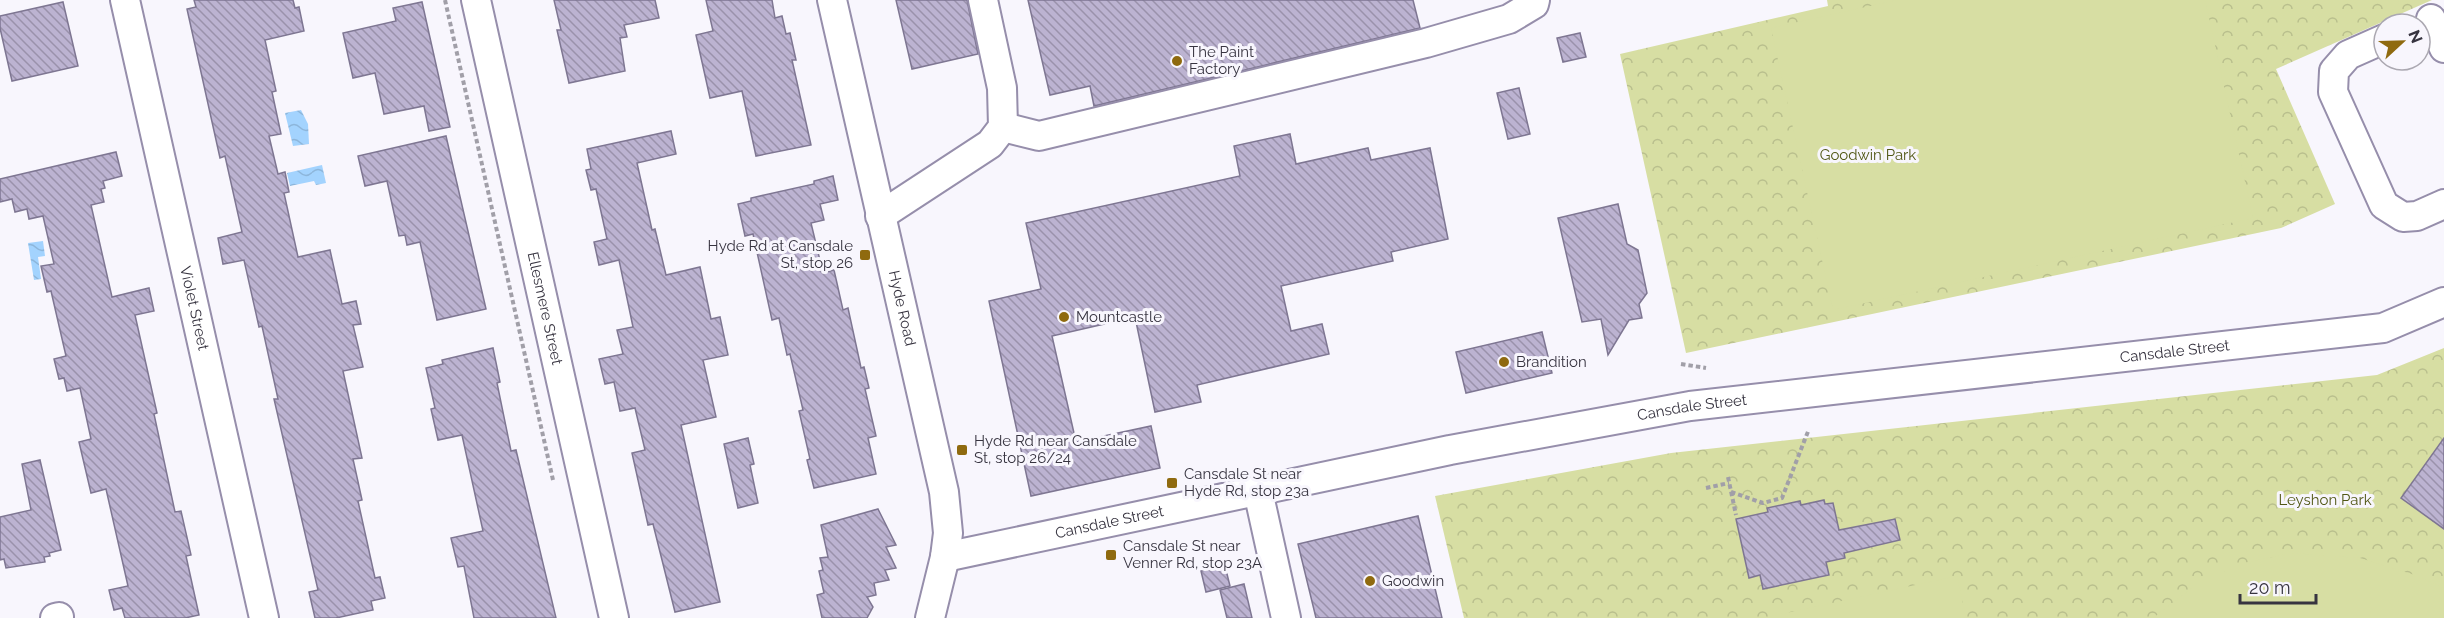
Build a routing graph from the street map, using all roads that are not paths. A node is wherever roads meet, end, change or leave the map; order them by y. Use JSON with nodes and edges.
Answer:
{"nodes":[{"id":1,"x":125,"y":0,"type":"edge"},
{"id":2,"x":476,"y":0,"type":"edge"},
{"id":3,"x":832,"y":0,"type":"edge"},
{"id":4,"x":983,"y":0,"type":"edge"},
{"id":5,"x":1535,"y":0,"type":"edge"},
{"id":6,"x":2432,"y":21,"type":"edge"},
{"id":7,"x":2372,"y":44,"type":"edge"},
{"id":8,"x":2444,"y":48,"type":"edge"},
{"id":9,"x":1003,"y":127,"type":"junction"},
{"id":10,"x":2444,"y":204,"type":"edge"},
{"id":11,"x":880,"y":216,"type":"junction"},
{"id":12,"x":2444,"y":302,"type":"edge"},
{"id":13,"x":1258,"y":491,"type":"junction"},
{"id":14,"x":945,"y":557,"type":"junction"},
{"id":15,"x":264,"y":618,"type":"edge"},
{"id":16,"x":614,"y":618,"type":"edge"},
{"id":17,"x":930,"y":618,"type":"edge"},
{"id":18,"x":1286,"y":618,"type":"edge"}],
"edges":[{"from":1,"to":15,"type":"street","name":"Violet Street"},
{"from":2,"to":16,"type":"street","name":"Ellesmere Street"},
{"from":3,"to":11,"type":"street","name":"Hyde Road"},
{"from":4,"to":9,"type":"street"},
{"from":5,"to":9,"type":"street"},
{"from":6,"to":8,"type":"street"},
{"from":7,"to":10,"type":"street"},
{"from":9,"to":11,"type":"street"},
{"from":11,"to":14,"type":"street","name":"Hyde Road"},
{"from":12,"to":13,"type":"street","name":"Cansdale Street"},
{"from":13,"to":14,"type":"street","name":"Cansdale Street"},
{"from":13,"to":18,"type":"street"},
{"from":14,"to":17,"type":"street","name":"Hyde Road"}]}
